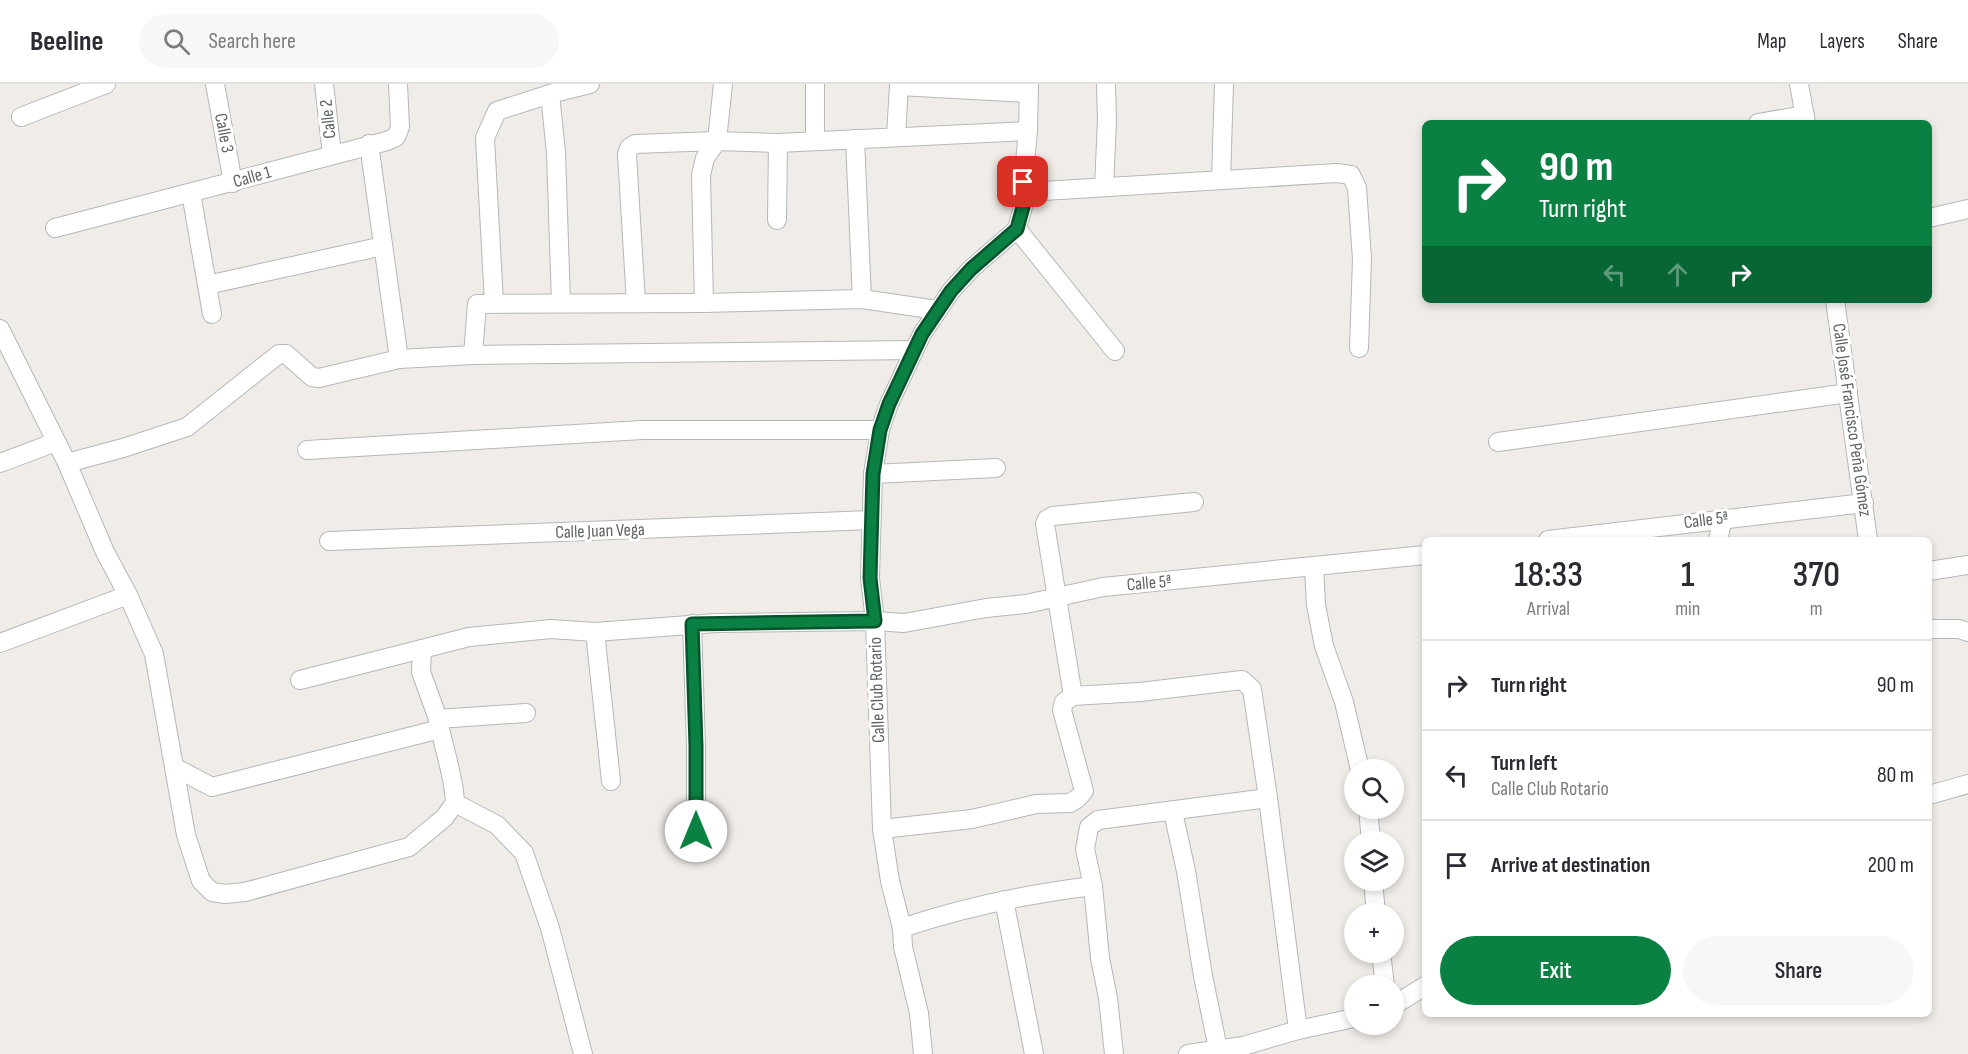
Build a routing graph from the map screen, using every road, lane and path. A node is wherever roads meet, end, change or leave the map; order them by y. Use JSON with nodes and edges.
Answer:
{"nodes":[{"id":1,"x":106,"y":84,"type":"edge"},
{"id":2,"x":215,"y":84,"type":"edge"},
{"id":3,"x":324,"y":84,"type":"edge"},
{"id":4,"x":398,"y":84,"type":"edge"},
{"id":5,"x":590,"y":84,"type":"edge"},
{"id":6,"x":723,"y":84,"type":"edge"},
{"id":7,"x":815,"y":84,"type":"edge"},
{"id":8,"x":1106,"y":84,"type":"edge"},
{"id":9,"x":1224,"y":84,"type":"edge"},
{"id":10,"x":1799,"y":84,"type":"edge"},
{"id":11,"x":899,"y":85,"type":"edge"},
{"id":12,"x":1029,"y":88,"type":"edge"},
{"id":13,"x":550,"y":94,"type":"junction"},
{"id":14,"x":21,"y":117,"type":"dead end"},
{"id":15,"x":1805,"y":119,"type":"edge"},
{"id":16,"x":1028,"y":131,"type":"junction"},
{"id":17,"x":896,"y":137,"type":"junction"},
{"id":18,"x":855,"y":139,"type":"junction"},
{"id":19,"x":717,"y":141,"type":"junction"},
{"id":20,"x":815,"y":141,"type":"junction"},
{"id":21,"x":778,"y":142,"type":"junction"},
{"id":22,"x":369,"y":144,"type":"junction"},
{"id":23,"x":332,"y":155,"type":"junction"},
{"id":24,"x":1221,"y":180,"type":"junction"},
{"id":25,"x":233,"y":183,"type":"junction"},
{"id":26,"x":1104,"y":187,"type":"junction"},
{"id":27,"x":1027,"y":192,"type":"junction"},
{"id":28,"x":191,"y":193,"type":"junction"},
{"id":29,"x":1968,"y":209,"type":"edge"},
{"id":30,"x":1932,"y":217,"type":"edge"},
{"id":31,"x":777,"y":220,"type":"dead end"},
{"id":32,"x":55,"y":228,"type":"dead end"},
{"id":33,"x":1017,"y":229,"type":"junction"},
{"id":34,"x":384,"y":246,"type":"junction"},
{"id":35,"x":207,"y":285,"type":"junction"},
{"id":36,"x":862,"y":299,"type":"junction"},
{"id":37,"x":494,"y":303,"type":"junction"},
{"id":38,"x":561,"y":303,"type":"junction"},
{"id":39,"x":636,"y":303,"type":"junction"},
{"id":40,"x":704,"y":303,"type":"junction"},
{"id":41,"x":1835,"y":303,"type":"edge"},
{"id":42,"x":937,"y":310,"type":"junction"},
{"id":43,"x":212,"y":314,"type":"dead end"},
{"id":44,"x":0,"y":328,"type":"edge"},
{"id":45,"x":1359,"y":348,"type":"dead end"},
{"id":46,"x":914,"y":350,"type":"junction"},
{"id":47,"x":1115,"y":351,"type":"dead end"},
{"id":48,"x":472,"y":356,"type":"junction"},
{"id":49,"x":399,"y":359,"type":"junction"},
{"id":50,"x":1848,"y":393,"type":"junction"},
{"id":51,"x":880,"y":430,"type":"junction"},
{"id":52,"x":56,"y":442,"type":"junction"},
{"id":53,"x":1498,"y":442,"type":"dead end"},
{"id":54,"x":308,"y":450,"type":"dead end"},
{"id":55,"x":0,"y":463,"type":"edge"},
{"id":56,"x":67,"y":463,"type":"junction"},
{"id":57,"x":996,"y":468,"type":"dead end"},
{"id":58,"x":873,"y":474,"type":"junction"},
{"id":59,"x":1194,"y":502,"type":"dead end"},
{"id":60,"x":1864,"y":503,"type":"junction"},
{"id":61,"x":1723,"y":518,"type":"junction"},
{"id":62,"x":871,"y":520,"type":"junction"},
{"id":63,"x":1572,"y":537,"type":"edge"},
{"id":64,"x":1719,"y":537,"type":"edge"},
{"id":65,"x":1868,"y":537,"type":"edge"},
{"id":66,"x":329,"y":541,"type":"dead end"},
{"id":67,"x":1422,"y":555,"type":"edge"},
{"id":68,"x":1314,"y":567,"type":"junction"},
{"id":69,"x":1968,"y":569,"type":"edge"},
{"id":70,"x":1932,"y":571,"type":"edge"},
{"id":71,"x":128,"y":595,"type":"junction"},
{"id":72,"x":1058,"y":597,"type":"junction"},
{"id":73,"x":875,"y":621,"type":"junction"},
{"id":74,"x":692,"y":624,"type":"junction"},
{"id":75,"x":1932,"y":629,"type":"edge"},
{"id":76,"x":595,"y":632,"type":"junction"},
{"id":77,"x":1968,"y":632,"type":"edge"},
{"id":78,"x":0,"y":643,"type":"edge"},
{"id":79,"x":422,"y":650,"type":"junction"},
{"id":80,"x":300,"y":680,"type":"dead end"},
{"id":81,"x":1073,"y":696,"type":"junction"},
{"id":82,"x":526,"y":713,"type":"dead end"},
{"id":83,"x":439,"y":724,"type":"junction"},
{"id":84,"x":1357,"y":759,"type":"edge"},
{"id":85,"x":174,"y":767,"type":"junction"},
{"id":86,"x":611,"y":781,"type":"dead end"},
{"id":87,"x":1968,"y":784,"type":"edge"},
{"id":88,"x":1932,"y":794,"type":"edge"},
{"id":89,"x":1078,"y":798,"type":"junction"},
{"id":90,"x":1268,"y":798,"type":"junction"},
{"id":91,"x":455,"y":803,"type":"junction"},
{"id":92,"x":1173,"y":812,"type":"junction"},
{"id":93,"x":1089,"y":827,"type":"junction"},
{"id":94,"x":882,"y":830,"type":"junction"},
{"id":95,"x":696,"y":831,"type":"dead end"},
{"id":96,"x":1093,"y":886,"type":"junction"},
{"id":97,"x":1004,"y":900,"type":"junction"},
{"id":98,"x":902,"y":928,"type":"junction"},
{"id":99,"x":1422,"y":988,"type":"edge"},
{"id":100,"x":1404,"y":999,"type":"edge"},
{"id":101,"x":1344,"y":1020,"type":"edge"},
{"id":102,"x":1298,"y":1030,"type":"junction"},
{"id":103,"x":1218,"y":1049,"type":"junction"},
{"id":104,"x":1244,"y":1050,"type":"edge"},
{"id":105,"x":583,"y":1054,"type":"edge"},
{"id":106,"x":923,"y":1054,"type":"edge"},
{"id":107,"x":1034,"y":1054,"type":"edge"},
{"id":108,"x":1114,"y":1054,"type":"edge"},
{"id":109,"x":1188,"y":1054,"type":"edge"}],
"edges":[{"from":1,"to":14,"type":"street"},
{"from":2,"to":25,"type":"street","name":"Calle 3"},
{"from":3,"to":23,"type":"street","name":"Calle 2"},
{"from":4,"to":22,"type":"street","name":"Calle 1"},
{"from":5,"to":13,"type":"street"},
{"from":6,"to":19,"type":"street"},
{"from":7,"to":20,"type":"street"},
{"from":8,"to":26,"type":"street"},
{"from":9,"to":24,"type":"street"},
{"from":10,"to":15,"type":"street"},
{"from":11,"to":12,"type":"street"},
{"from":11,"to":17,"type":"street"},
{"from":12,"to":16,"type":"street"},
{"from":13,"to":37,"type":"street"},
{"from":13,"to":38,"type":"street"},
{"from":16,"to":17,"type":"street"},
{"from":16,"to":27,"type":"street"},
{"from":17,"to":18,"type":"street"},
{"from":18,"to":20,"type":"street"},
{"from":18,"to":36,"type":"street"},
{"from":19,"to":21,"type":"street"},
{"from":19,"to":39,"type":"street"},
{"from":19,"to":40,"type":"street"},
{"from":20,"to":21,"type":"street"},
{"from":21,"to":31,"type":"street"},
{"from":22,"to":23,"type":"street","name":"Calle 1"},
{"from":22,"to":34,"type":"street"},
{"from":23,"to":25,"type":"street","name":"Calle 1"},
{"from":24,"to":26,"type":"street"},
{"from":24,"to":45,"type":"street"},
{"from":25,"to":28,"type":"street","name":"Calle 1"},
{"from":26,"to":27,"type":"street"},
{"from":27,"to":33,"type":"street"},
{"from":28,"to":32,"type":"street","name":"Calle 1"},
{"from":28,"to":35,"type":"street"},
{"from":29,"to":30,"type":"street"},
{"from":33,"to":42,"type":"street","name":"Calle Club Rotario"},
{"from":33,"to":47,"type":"street"},
{"from":34,"to":35,"type":"street"},
{"from":34,"to":49,"type":"street"},
{"from":35,"to":43,"type":"street"},
{"from":36,"to":40,"type":"street"},
{"from":36,"to":42,"type":"street"},
{"from":37,"to":38,"type":"street"},
{"from":37,"to":48,"type":"street"},
{"from":38,"to":39,"type":"street"},
{"from":39,"to":40,"type":"street"},
{"from":41,"to":50,"type":"street","name":"Calle José Francisco Peña Gómez"},
{"from":42,"to":46,"type":"street","name":"Calle Club Rotario"},
{"from":44,"to":52,"type":"street"},
{"from":46,"to":48,"type":"street"},
{"from":46,"to":51,"type":"street","name":"Calle Club Rotario"},
{"from":48,"to":49,"type":"street"},
{"from":49,"to":56,"type":"street"},
{"from":50,"to":53,"type":"street"},
{"from":50,"to":60,"type":"street","name":"Calle José Francisco Peña Gómez"},
{"from":51,"to":54,"type":"street"},
{"from":51,"to":58,"type":"street","name":"Calle Club Rotario"},
{"from":52,"to":55,"type":"street"},
{"from":52,"to":56,"type":"street"},
{"from":56,"to":71,"type":"street"},
{"from":57,"to":58,"type":"street"},
{"from":58,"to":62,"type":"street","name":"Calle Club Rotario"},
{"from":59,"to":72,"type":"street"},
{"from":60,"to":61,"type":"street","name":"Calle 5ª"},
{"from":60,"to":65,"type":"street","name":"Calle José Francisco Peña Gómez"},
{"from":61,"to":63,"type":"street","name":"Calle 5ª"},
{"from":61,"to":64,"type":"street"},
{"from":62,"to":66,"type":"street","name":"Calle Juan Vega"},
{"from":62,"to":73,"type":"street","name":"Calle Club Rotario"},
{"from":67,"to":68,"type":"street","name":"Calle 5ª"},
{"from":68,"to":72,"type":"street","name":"Calle 5ª"},
{"from":68,"to":84,"type":"street"},
{"from":69,"to":70,"type":"street"},
{"from":71,"to":78,"type":"street"},
{"from":71,"to":85,"type":"street"},
{"from":72,"to":73,"type":"street","name":"Calle 5ª"},
{"from":72,"to":81,"type":"street"},
{"from":73,"to":74,"type":"street","name":"Calle 5ª"},
{"from":73,"to":94,"type":"street","name":"Calle Club Rotario"},
{"from":74,"to":76,"type":"street","name":"Calle 5ª"},
{"from":74,"to":95,"type":"street"},
{"from":75,"to":77,"type":"street"},
{"from":76,"to":79,"type":"street","name":"Calle 5ª"},
{"from":76,"to":86,"type":"street"},
{"from":79,"to":80,"type":"street","name":"Calle 5ª"},
{"from":79,"to":83,"type":"street"},
{"from":81,"to":89,"type":"street"},
{"from":81,"to":90,"type":"street"},
{"from":82,"to":83,"type":"street"},
{"from":83,"to":85,"type":"street"},
{"from":83,"to":91,"type":"street"},
{"from":85,"to":91,"type":"street"},
{"from":87,"to":88,"type":"street"},
{"from":89,"to":93,"type":"street"},
{"from":89,"to":94,"type":"street"},
{"from":90,"to":92,"type":"street"},
{"from":90,"to":102,"type":"street"},
{"from":91,"to":105,"type":"street"},
{"from":92,"to":93,"type":"street"},
{"from":92,"to":103,"type":"street"},
{"from":93,"to":96,"type":"street"},
{"from":94,"to":98,"type":"street","name":"Calle Club Rotario"},
{"from":96,"to":97,"type":"street"},
{"from":96,"to":108,"type":"street"},
{"from":97,"to":98,"type":"street"},
{"from":97,"to":107,"type":"street"},
{"from":98,"to":106,"type":"street","name":"Calle Club Rotario"},
{"from":99,"to":100,"type":"street"},
{"from":101,"to":102,"type":"street"},
{"from":102,"to":104,"type":"street"},
{"from":103,"to":104,"type":"street"},
{"from":103,"to":109,"type":"street"}]}
